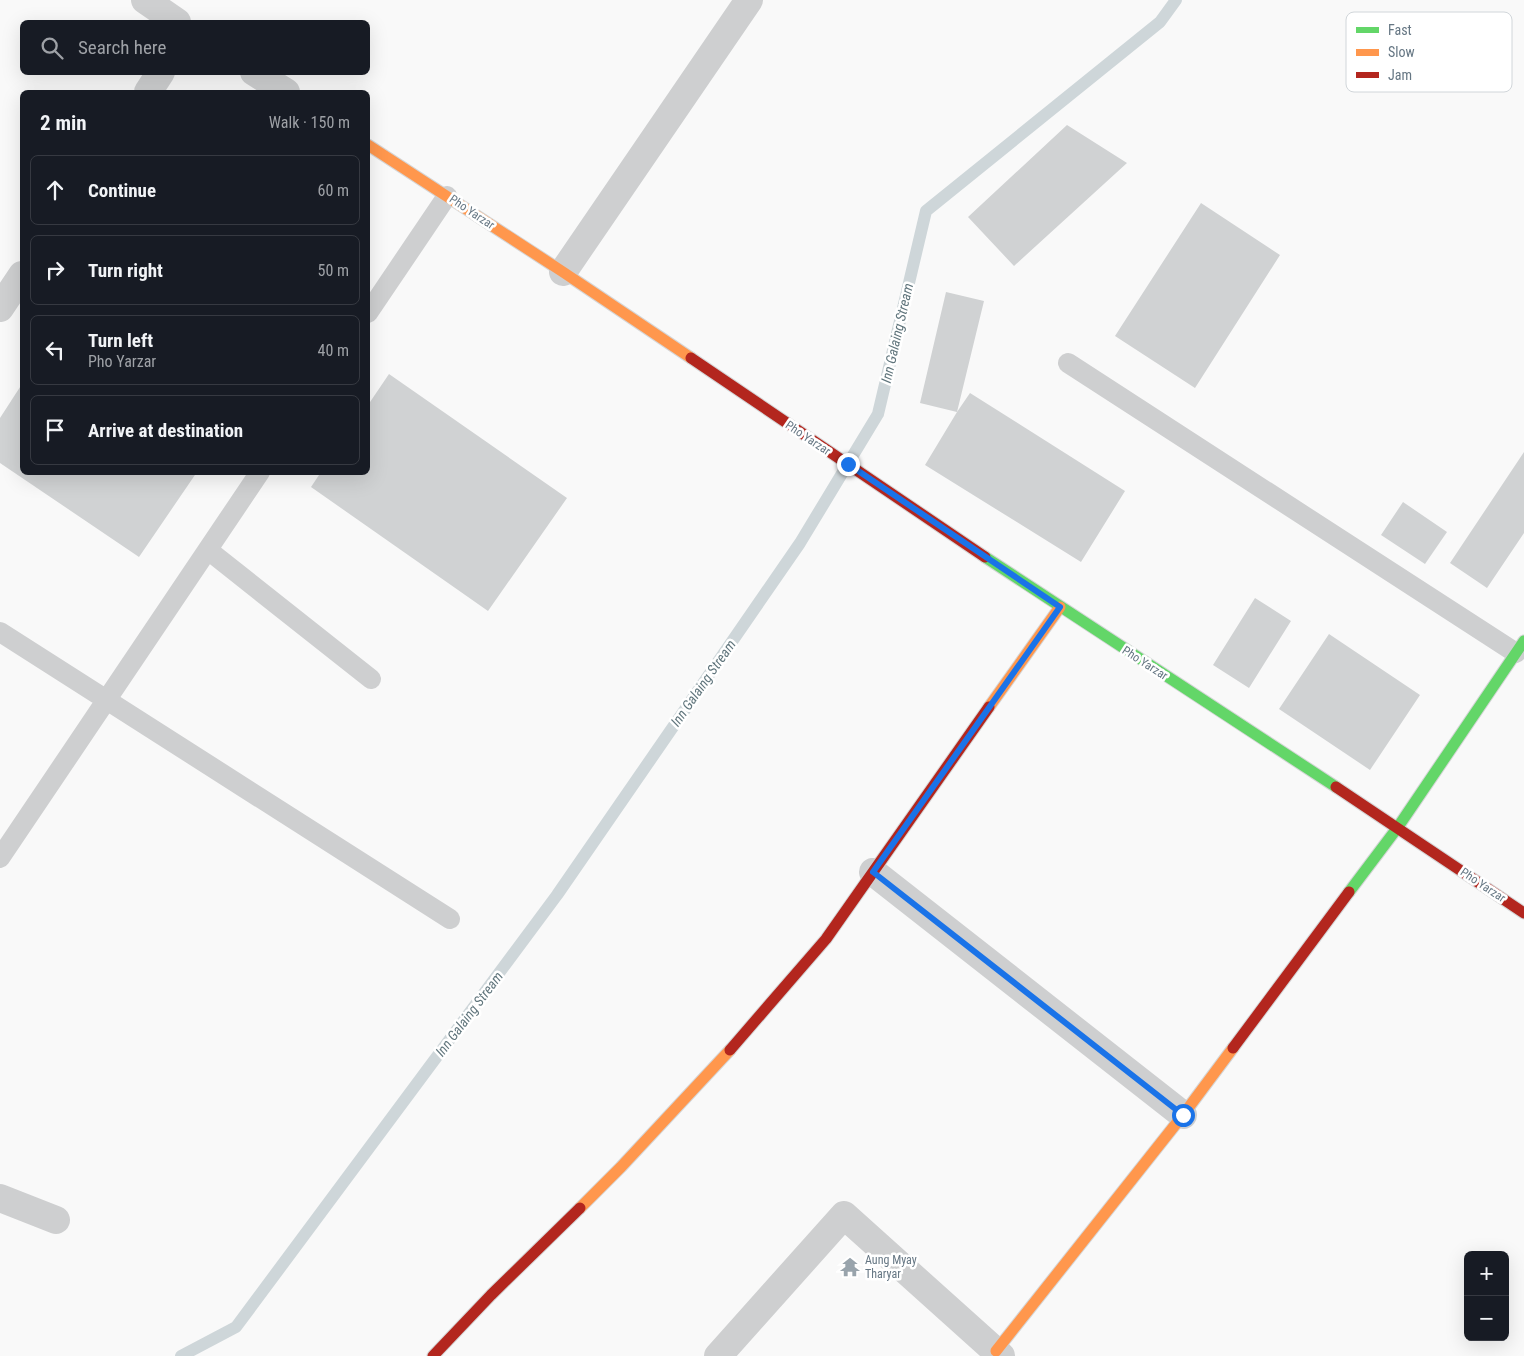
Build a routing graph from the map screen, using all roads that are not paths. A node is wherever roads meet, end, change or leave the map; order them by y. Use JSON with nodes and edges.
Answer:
{"nodes":[{"id":1,"x":146,"y":0,"type":"edge"},
{"id":2,"x":749,"y":0,"type":"edge"},
{"id":3,"x":174,"y":20,"type":"edge"},
{"id":4,"x":159,"y":75,"type":"edge"},
{"id":5,"x":259,"y":75,"type":"edge"},
{"id":6,"x":149,"y":90,"type":"edge"},
{"id":7,"x":283,"y":90,"type":"edge"},
{"id":8,"x":370,"y":146,"type":"edge"},
{"id":9,"x":447,"y":196,"type":"junction"},
{"id":10,"x":563,"y":272,"type":"junction"},
{"id":11,"x":20,"y":278,"type":"edge"},
{"id":12,"x":0,"y":308,"type":"edge"},
{"id":13,"x":370,"y":310,"type":"edge"},
{"id":14,"x":1068,"y":363,"type":"dead end"},
{"id":15,"x":258,"y":475,"type":"edge"},
{"id":16,"x":208,"y":550,"type":"junction"},
{"id":17,"x":1060,"y":607,"type":"junction"},
{"id":18,"x":0,"y":632,"type":"edge"},
{"id":19,"x":1520,"y":647,"type":"edge"},
{"id":20,"x":371,"y":679,"type":"dead end"},
{"id":21,"x":107,"y":700,"type":"junction"},
{"id":22,"x":1398,"y":827,"type":"junction"},
{"id":23,"x":0,"y":858,"type":"edge"},
{"id":24,"x":873,"y":872,"type":"junction"},
{"id":25,"x":1524,"y":913,"type":"edge"},
{"id":26,"x":450,"y":920,"type":"dead end"},
{"id":27,"x":1183,"y":1115,"type":"junction"},
{"id":28,"x":0,"y":1198,"type":"edge"},
{"id":29,"x":56,"y":1220,"type":"dead end"},
{"id":30,"x":998,"y":1354,"type":"edge"},
{"id":31,"x":433,"y":1356,"type":"edge"},
{"id":32,"x":718,"y":1356,"type":"edge"}],
"edges":[{"from":1,"to":3,"type":"street"},
{"from":2,"to":10,"type":"street"},
{"from":4,"to":6,"type":"street"},
{"from":5,"to":7,"type":"street"},
{"from":8,"to":9,"type":"street","name":"Pho Yarzar"},
{"from":9,"to":10,"type":"street","name":"Pho Yarzar"},
{"from":9,"to":13,"type":"lane"},
{"from":10,"to":17,"type":"street","name":"Pho Yarzar"},
{"from":11,"to":12,"type":"street"},
{"from":14,"to":19,"type":"lane"},
{"from":15,"to":16,"type":"lane"},
{"from":16,"to":20,"type":"lane"},
{"from":16,"to":21,"type":"lane"},
{"from":17,"to":22,"type":"street","name":"Pho Yarzar"},
{"from":17,"to":24,"type":"street"},
{"from":18,"to":21,"type":"lane"},
{"from":19,"to":22,"type":"street"},
{"from":21,"to":23,"type":"lane"},
{"from":21,"to":26,"type":"lane"},
{"from":22,"to":25,"type":"street","name":"Pho Yarzar"},
{"from":22,"to":27,"type":"street"},
{"from":24,"to":27,"type":"street"},
{"from":24,"to":31,"type":"street"},
{"from":27,"to":30,"type":"street"},
{"from":28,"to":29,"type":"street"},
{"from":30,"to":32,"type":"street"}]}
